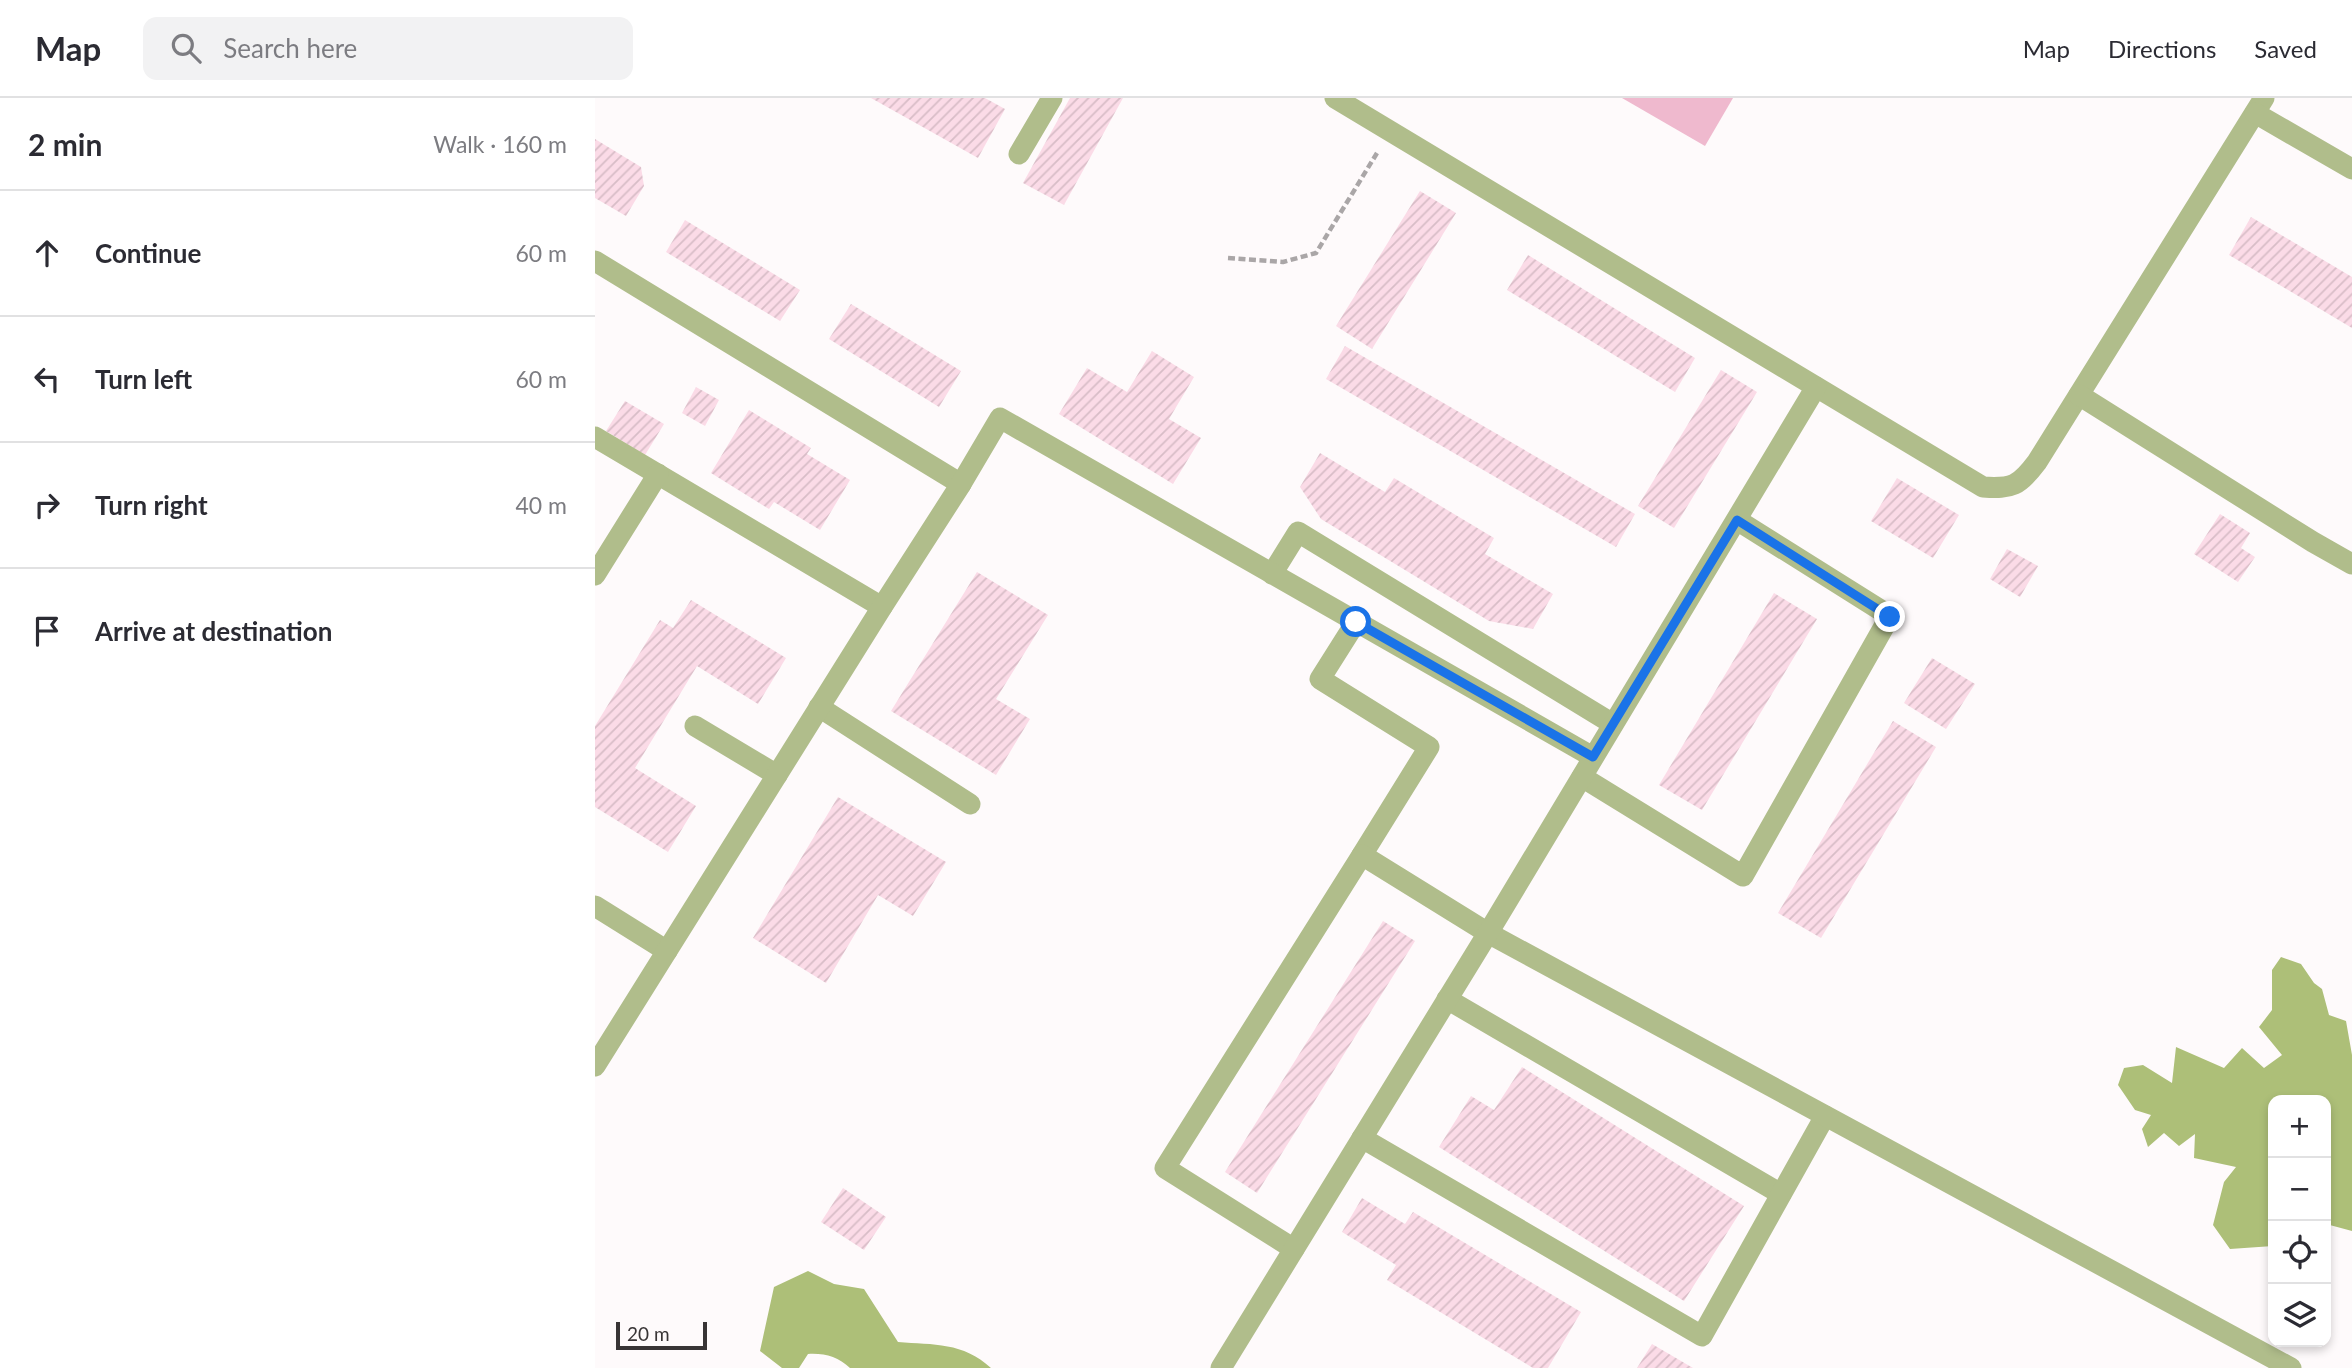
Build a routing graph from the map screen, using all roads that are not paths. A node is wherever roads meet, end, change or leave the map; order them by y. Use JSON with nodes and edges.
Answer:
{"nodes":[{"id":1,"x":1052,"y":98,"type":"edge"},
{"id":2,"x":1335,"y":98,"type":"edge"},
{"id":3,"x":2260,"y":106,"type":"edge"},
{"id":4,"x":1019,"y":154,"type":"dead end"},
{"id":5,"x":2352,"y":169,"type":"edge"},
{"id":6,"x":595,"y":261,"type":"edge"},
{"id":7,"x":1816,"y":387,"type":"junction"},
{"id":8,"x":2079,"y":395,"type":"junction"},
{"id":9,"x":595,"y":438,"type":"edge"},
{"id":10,"x":658,"y":474,"type":"junction"},
{"id":11,"x":961,"y":484,"type":"junction"},
{"id":12,"x":1737,"y":520,"type":"junction"},
{"id":13,"x":2352,"y":564,"type":"edge"},
{"id":14,"x":1272,"y":574,"type":"junction"},
{"id":15,"x":595,"y":575,"type":"edge"},
{"id":16,"x":882,"y":607,"type":"junction"},
{"id":17,"x":1356,"y":622,"type":"junction"},
{"id":18,"x":819,"y":707,"type":"junction"},
{"id":19,"x":1613,"y":724,"type":"junction"},
{"id":20,"x":695,"y":726,"type":"dead end"},
{"id":21,"x":1593,"y":757,"type":"junction"},
{"id":22,"x":776,"y":775,"type":"junction"},
{"id":23,"x":1582,"y":777,"type":"junction"},
{"id":24,"x":970,"y":804,"type":"dead end"},
{"id":25,"x":1362,"y":855,"type":"junction"},
{"id":26,"x":595,"y":906,"type":"edge"},
{"id":27,"x":1488,"y":933,"type":"junction"},
{"id":28,"x":667,"y":951,"type":"junction"},
{"id":29,"x":1447,"y":999,"type":"junction"},
{"id":30,"x":595,"y":1066,"type":"edge"},
{"id":31,"x":1825,"y":1116,"type":"junction"},
{"id":32,"x":1362,"y":1138,"type":"junction"},
{"id":33,"x":1781,"y":1194,"type":"junction"},
{"id":34,"x":1294,"y":1249,"type":"junction"},
{"id":35,"x":1221,"y":1368,"type":"edge"},
{"id":36,"x":2291,"y":1368,"type":"edge"}],
"edges":[{"from":1,"to":4,"type":"street"},
{"from":2,"to":7,"type":"street"},
{"from":3,"to":5,"type":"street"},
{"from":3,"to":8,"type":"street"},
{"from":6,"to":11,"type":"street"},
{"from":7,"to":8,"type":"street"},
{"from":7,"to":12,"type":"street"},
{"from":8,"to":13,"type":"street"},
{"from":9,"to":10,"type":"street"},
{"from":10,"to":15,"type":"street"},
{"from":10,"to":16,"type":"street"},
{"from":11,"to":14,"type":"street"},
{"from":11,"to":16,"type":"street"},
{"from":12,"to":19,"type":"street"},
{"from":12,"to":23,"type":"street"},
{"from":14,"to":17,"type":"street"},
{"from":14,"to":19,"type":"street"},
{"from":16,"to":18,"type":"street"},
{"from":17,"to":21,"type":"street"},
{"from":17,"to":25,"type":"street"},
{"from":18,"to":22,"type":"street"},
{"from":18,"to":24,"type":"street"},
{"from":19,"to":21,"type":"street"},
{"from":20,"to":22,"type":"street"},
{"from":21,"to":23,"type":"street"},
{"from":22,"to":28,"type":"street"},
{"from":23,"to":27,"type":"street"},
{"from":25,"to":27,"type":"street"},
{"from":25,"to":34,"type":"street"},
{"from":26,"to":28,"type":"street"},
{"from":27,"to":29,"type":"street"},
{"from":27,"to":31,"type":"street"},
{"from":28,"to":30,"type":"street"},
{"from":29,"to":32,"type":"street"},
{"from":29,"to":33,"type":"street"},
{"from":31,"to":33,"type":"street"},
{"from":31,"to":36,"type":"street"},
{"from":32,"to":33,"type":"street"},
{"from":32,"to":34,"type":"street"},
{"from":34,"to":35,"type":"street"}]}
